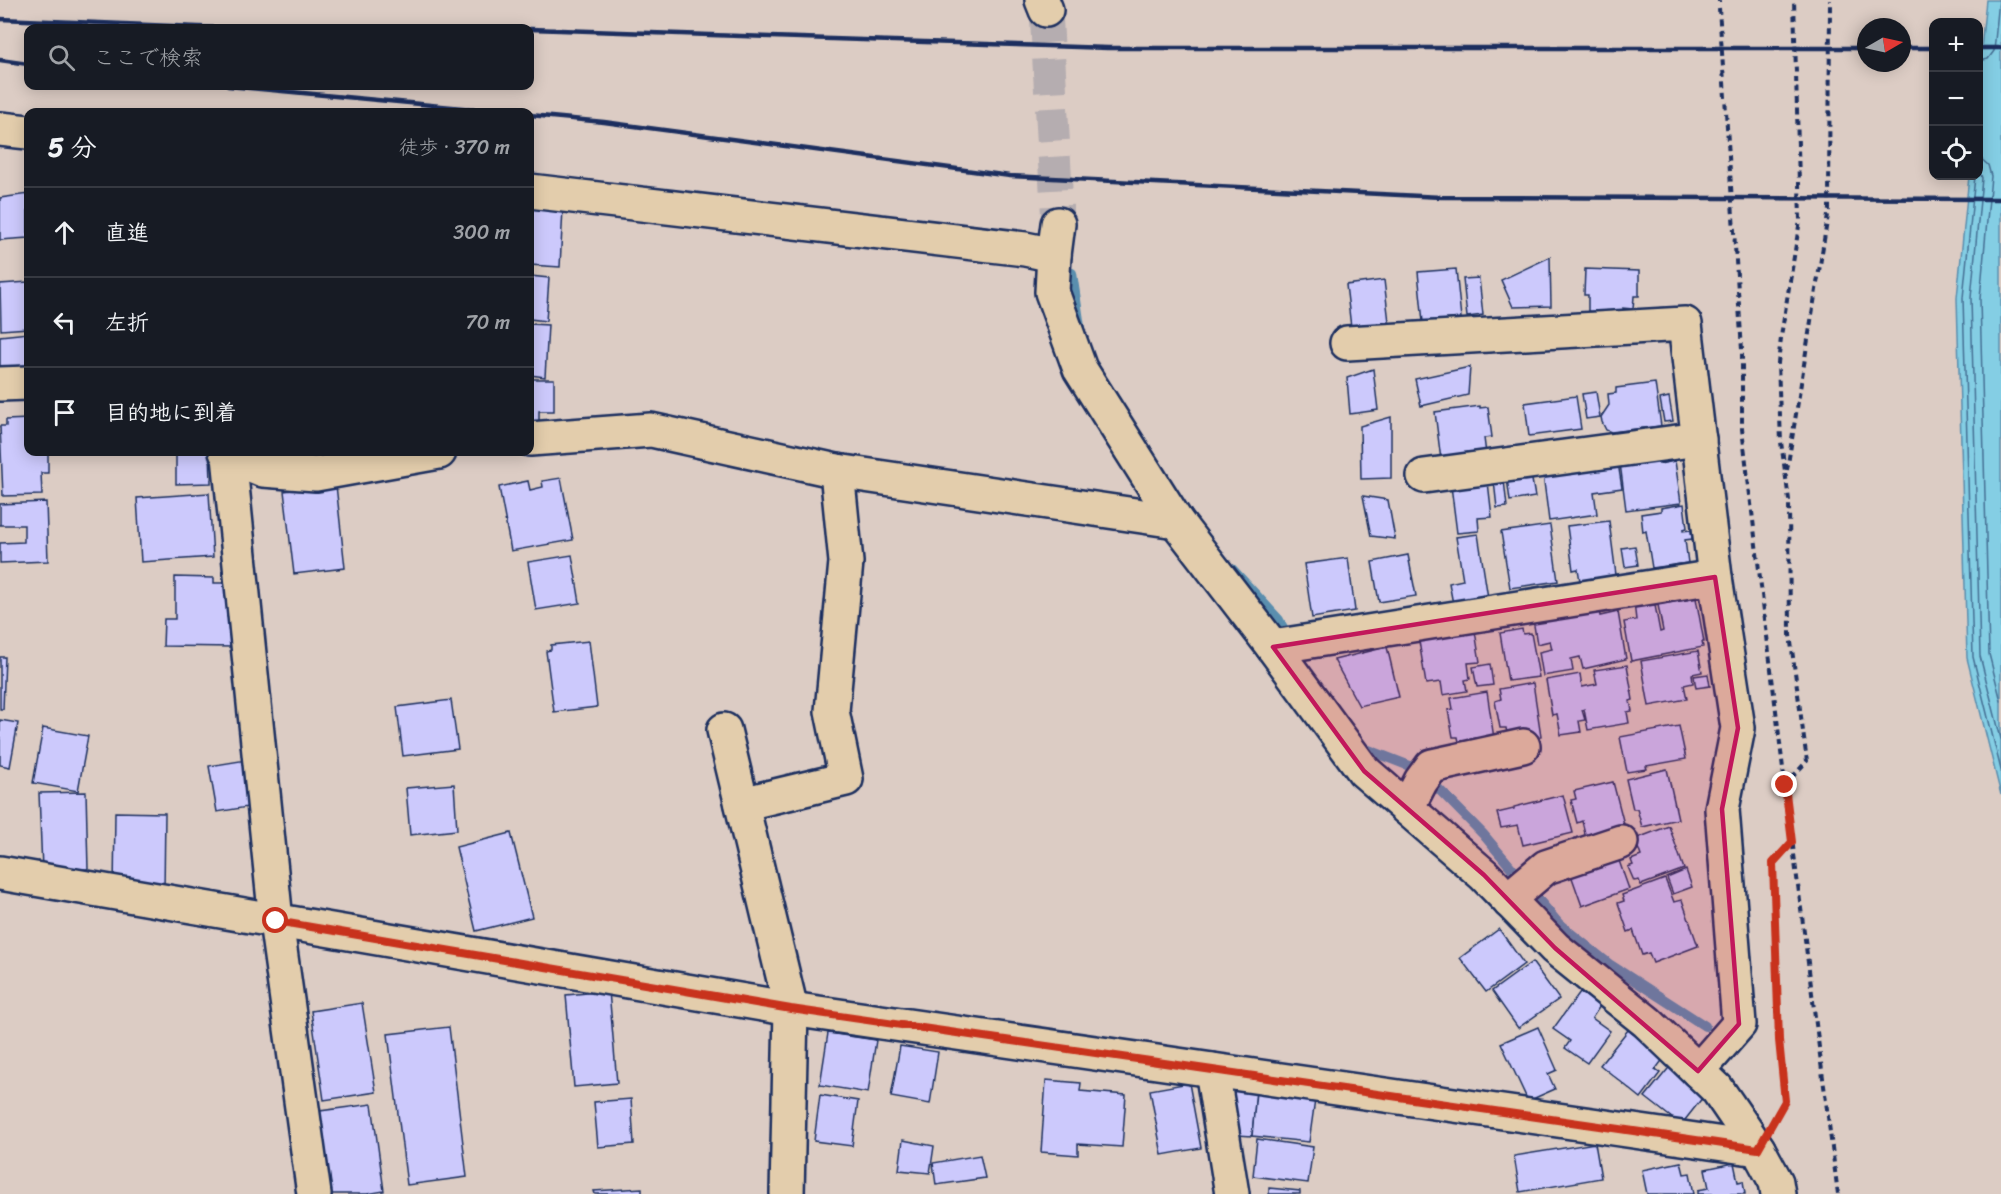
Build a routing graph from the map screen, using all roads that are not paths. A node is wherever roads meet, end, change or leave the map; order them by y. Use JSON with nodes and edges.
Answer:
{"nodes":[{"id":1,"x":0,"y":129,"type":"edge"},
{"id":2,"x":24,"y":132,"type":"edge"},
{"id":3,"x":534,"y":191,"type":"edge"},
{"id":4,"x":1347,"y":343,"type":"dead end"},
{"id":5,"x":24,"y":383,"type":"edge"},
{"id":6,"x":0,"y":384,"type":"edge"},
{"id":7,"x":534,"y":439,"type":"edge"},
{"id":8,"x":1699,"y":439,"type":"junction"},
{"id":9,"x":227,"y":456,"type":"edge"},
{"id":10,"x":232,"y":456,"type":"edge"},
{"id":11,"x":417,"y":456,"type":"edge"},
{"id":12,"x":837,"y":471,"type":"junction"},
{"id":13,"x":1424,"y":476,"type":"dead end"},
{"id":14,"x":1176,"y":521,"type":"junction"},
{"id":15,"x":1715,"y":577,"type":"junction"},
{"id":16,"x":1273,"y":647,"type":"junction"},
{"id":17,"x":724,"y":730,"type":"dead end"},
{"id":18,"x":1523,"y":746,"type":"dead end"},
{"id":19,"x":1420,"y":785,"type":"junction"},
{"id":20,"x":742,"y":804,"type":"junction"},
{"id":21,"x":1621,"y":842,"type":"dead end"},
{"id":22,"x":0,"y":873,"type":"edge"},
{"id":23,"x":1521,"y":890,"type":"junction"},
{"id":24,"x":276,"y":921,"type":"junction"},
{"id":25,"x":791,"y":1009,"type":"junction"},
{"id":26,"x":1212,"y":1070,"type":"junction"},
{"id":27,"x":1698,"y":1071,"type":"junction"},
{"id":28,"x":1758,"y":1149,"type":"junction"},
{"id":29,"x":314,"y":1194,"type":"edge"},
{"id":30,"x":787,"y":1194,"type":"edge"},
{"id":31,"x":1232,"y":1194,"type":"edge"},
{"id":32,"x":1778,"y":1194,"type":"edge"}],
"edges":[{"from":1,"to":2,"type":"street"},
{"from":3,"to":14,"type":"street"},
{"from":4,"to":8,"type":"street"},
{"from":5,"to":6,"type":"street"},
{"from":7,"to":12,"type":"street"},
{"from":8,"to":13,"type":"street"},
{"from":8,"to":15,"type":"street"},
{"from":9,"to":24,"type":"street"},
{"from":10,"to":11,"type":"street"},
{"from":12,"to":14,"type":"street"},
{"from":12,"to":20,"type":"street"},
{"from":14,"to":16,"type":"street"},
{"from":15,"to":16,"type":"street"},
{"from":15,"to":27,"type":"street"},
{"from":16,"to":19,"type":"street"},
{"from":17,"to":20,"type":"street"},
{"from":18,"to":19,"type":"street"},
{"from":19,"to":23,"type":"street"},
{"from":20,"to":25,"type":"street"},
{"from":21,"to":23,"type":"street"},
{"from":22,"to":24,"type":"street"},
{"from":23,"to":27,"type":"street"},
{"from":24,"to":25,"type":"street"},
{"from":24,"to":29,"type":"street"},
{"from":25,"to":26,"type":"street"},
{"from":25,"to":30,"type":"street"},
{"from":26,"to":28,"type":"street"},
{"from":26,"to":31,"type":"street"},
{"from":27,"to":28,"type":"street"},
{"from":28,"to":32,"type":"street"}]}
